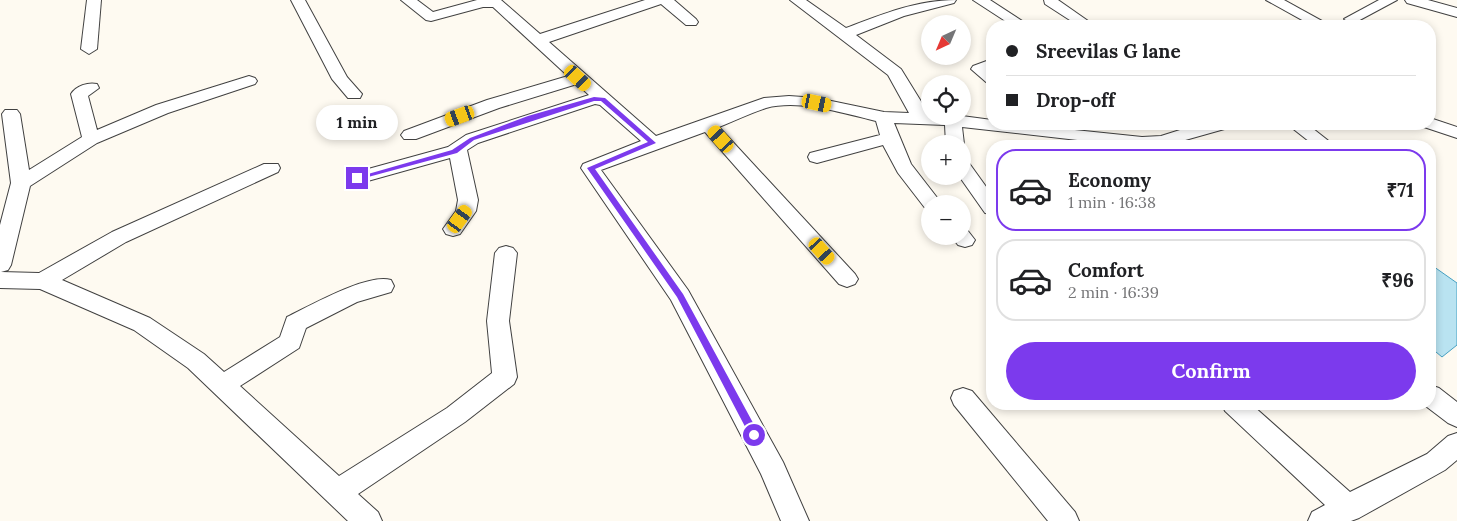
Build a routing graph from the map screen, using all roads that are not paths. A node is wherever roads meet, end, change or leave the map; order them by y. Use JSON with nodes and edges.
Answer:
{"nodes":[{"id":1,"x":94,"y":0,"type":"edge"},
{"id":2,"x":298,"y":0,"type":"edge"},
{"id":3,"x":408,"y":0,"type":"edge"},
{"id":4,"x":659,"y":0,"type":"edge"},
{"id":5,"x":665,"y":0,"type":"edge"},
{"id":6,"x":797,"y":0,"type":"edge"},
{"id":7,"x":949,"y":0,"type":"edge"},
{"id":8,"x":980,"y":0,"type":"edge"},
{"id":9,"x":1051,"y":0,"type":"edge"},
{"id":10,"x":1273,"y":0,"type":"edge"},
{"id":11,"x":1390,"y":0,"type":"edge"},
{"id":12,"x":1412,"y":0,"type":"edge"},
{"id":13,"x":494,"y":2,"type":"edge"},
{"id":14,"x":1457,"y":13,"type":"edge"},
{"id":15,"x":1351,"y":19,"type":"dead end"},
{"id":16,"x":1014,"y":20,"type":"edge"},
{"id":17,"x":1079,"y":20,"type":"edge"},
{"id":18,"x":1312,"y":20,"type":"edge"},
{"id":19,"x":692,"y":22,"type":"dead end"},
{"id":20,"x":844,"y":34,"type":"junction"},
{"id":21,"x":538,"y":40,"type":"junction"},
{"id":22,"x":89,"y":49,"type":"dead end"},
{"id":23,"x":986,"y":66,"type":"edge"},
{"id":24,"x":986,"y":75,"type":"edge"},
{"id":25,"x":578,"y":78,"type":"junction"},
{"id":26,"x":249,"y":81,"type":"dead end"},
{"id":27,"x":92,"y":88,"type":"dead end"},
{"id":28,"x":354,"y":94,"type":"dead end"},
{"id":29,"x":603,"y":100,"type":"junction"},
{"id":30,"x":10,"y":114,"type":"dead end"},
{"id":31,"x":884,"y":117,"type":"junction"},
{"id":32,"x":920,"y":117,"type":"joint"},
{"id":33,"x":971,"y":123,"type":"edge"},
{"id":34,"x":1436,"y":124,"type":"edge"},
{"id":35,"x":708,"y":125,"type":"junction"},
{"id":36,"x":986,"y":126,"type":"edge"},
{"id":37,"x":1009,"y":130,"type":"edge"},
{"id":38,"x":1193,"y":130,"type":"edge"},
{"id":39,"x":1304,"y":130,"type":"edge"},
{"id":40,"x":1457,"y":133,"type":"edge"},
{"id":41,"x":1032,"y":134,"type":"edge"},
{"id":42,"x":410,"y":135,"type":"dead end"},
{"id":43,"x":889,"y":138,"type":"junction"},
{"id":44,"x":91,"y":139,"type":"junction"},
{"id":45,"x":1093,"y":140,"type":"edge"},
{"id":46,"x":1166,"y":140,"type":"edge"},
{"id":47,"x":1318,"y":140,"type":"edge"},
{"id":48,"x":653,"y":143,"type":"junction"},
{"id":49,"x":458,"y":149,"type":"junction"},
{"id":50,"x":817,"y":157,"type":"dead end"},
{"id":51,"x":271,"y":168,"type":"dead end"},
{"id":52,"x":357,"y":178,"type":"dead end"},
{"id":53,"x":971,"y":179,"type":"edge"},
{"id":54,"x":21,"y":182,"type":"junction"},
{"id":55,"x":924,"y":195,"type":"edge"},
{"id":56,"x":986,"y":200,"type":"edge"},
{"id":57,"x":453,"y":229,"type":"dead end"},
{"id":58,"x":506,"y":254,"type":"dead end"},
{"id":59,"x":0,"y":265,"type":"edge"},
{"id":60,"x":847,"y":279,"type":"dead end"},
{"id":61,"x":0,"y":280,"type":"edge"},
{"id":62,"x":43,"y":281,"type":"junction"},
{"id":63,"x":383,"y":286,"type":"dead end"},
{"id":64,"x":222,"y":385,"type":"junction"},
{"id":65,"x":963,"y":398,"type":"dead end"},
{"id":66,"x":1436,"y":399,"type":"edge"},
{"id":67,"x":1241,"y":410,"type":"edge"},
{"id":68,"x":1457,"y":416,"type":"edge"},
{"id":69,"x":1457,"y":444,"type":"edge"},
{"id":70,"x":336,"y":493,"type":"junction"},
{"id":71,"x":1349,"y":509,"type":"junction"},
{"id":72,"x":368,"y":521,"type":"edge"},
{"id":73,"x":795,"y":521,"type":"edge"},
{"id":74,"x":1065,"y":521,"type":"edge"},
{"id":75,"x":1322,"y":521,"type":"edge"}],
"edges":[{"from":1,"to":22,"type":"street"},
{"from":2,"to":28,"type":"street"},
{"from":3,"to":13,"type":"street"},
{"from":4,"to":21,"type":"street"},
{"from":5,"to":19,"type":"street"},
{"from":6,"to":20,"type":"street"},
{"from":7,"to":20,"type":"street"},
{"from":8,"to":16,"type":"street"},
{"from":9,"to":17,"type":"street"},
{"from":10,"to":18,"type":"street"},
{"from":11,"to":15,"type":"street"},
{"from":12,"to":14,"type":"street"},
{"from":13,"to":21,"type":"street"},
{"from":20,"to":32,"type":"street"},
{"from":21,"to":25,"type":"street"},
{"from":23,"to":24,"type":"street"},
{"from":25,"to":29,"type":"street"},
{"from":25,"to":42,"type":"street"},
{"from":26,"to":44,"type":"street"},
{"from":27,"to":44,"type":"street"},
{"from":29,"to":48,"type":"street"},
{"from":29,"to":49,"type":"street"},
{"from":30,"to":54,"type":"street"},
{"from":31,"to":32,"type":"street"},
{"from":31,"to":35,"type":"street"},
{"from":31,"to":43,"type":"street"},
{"from":33,"to":36,"type":"street"},
{"from":34,"to":40,"type":"street"},
{"from":35,"to":48,"type":"street"},
{"from":35,"to":60,"type":"street"},
{"from":37,"to":41,"type":"street"},
{"from":38,"to":46,"type":"street"},
{"from":39,"to":47,"type":"street"},
{"from":41,"to":45,"type":"street"},
{"from":43,"to":50,"type":"street"},
{"from":43,"to":55,"type":"street"},
{"from":44,"to":54,"type":"street"},
{"from":48,"to":73,"type":"street"},
{"from":49,"to":52,"type":"street"},
{"from":49,"to":57,"type":"street"},
{"from":51,"to":62,"type":"street"},
{"from":53,"to":56,"type":"street"},
{"from":54,"to":59,"type":"street"},
{"from":58,"to":70,"type":"street"},
{"from":61,"to":62,"type":"street"},
{"from":62,"to":64,"type":"street"},
{"from":63,"to":64,"type":"street"},
{"from":64,"to":70,"type":"street"},
{"from":65,"to":74,"type":"street"},
{"from":66,"to":68,"type":"street"},
{"from":67,"to":71,"type":"street"},
{"from":69,"to":71,"type":"street"},
{"from":70,"to":72,"type":"street"},
{"from":71,"to":75,"type":"street"}]}
